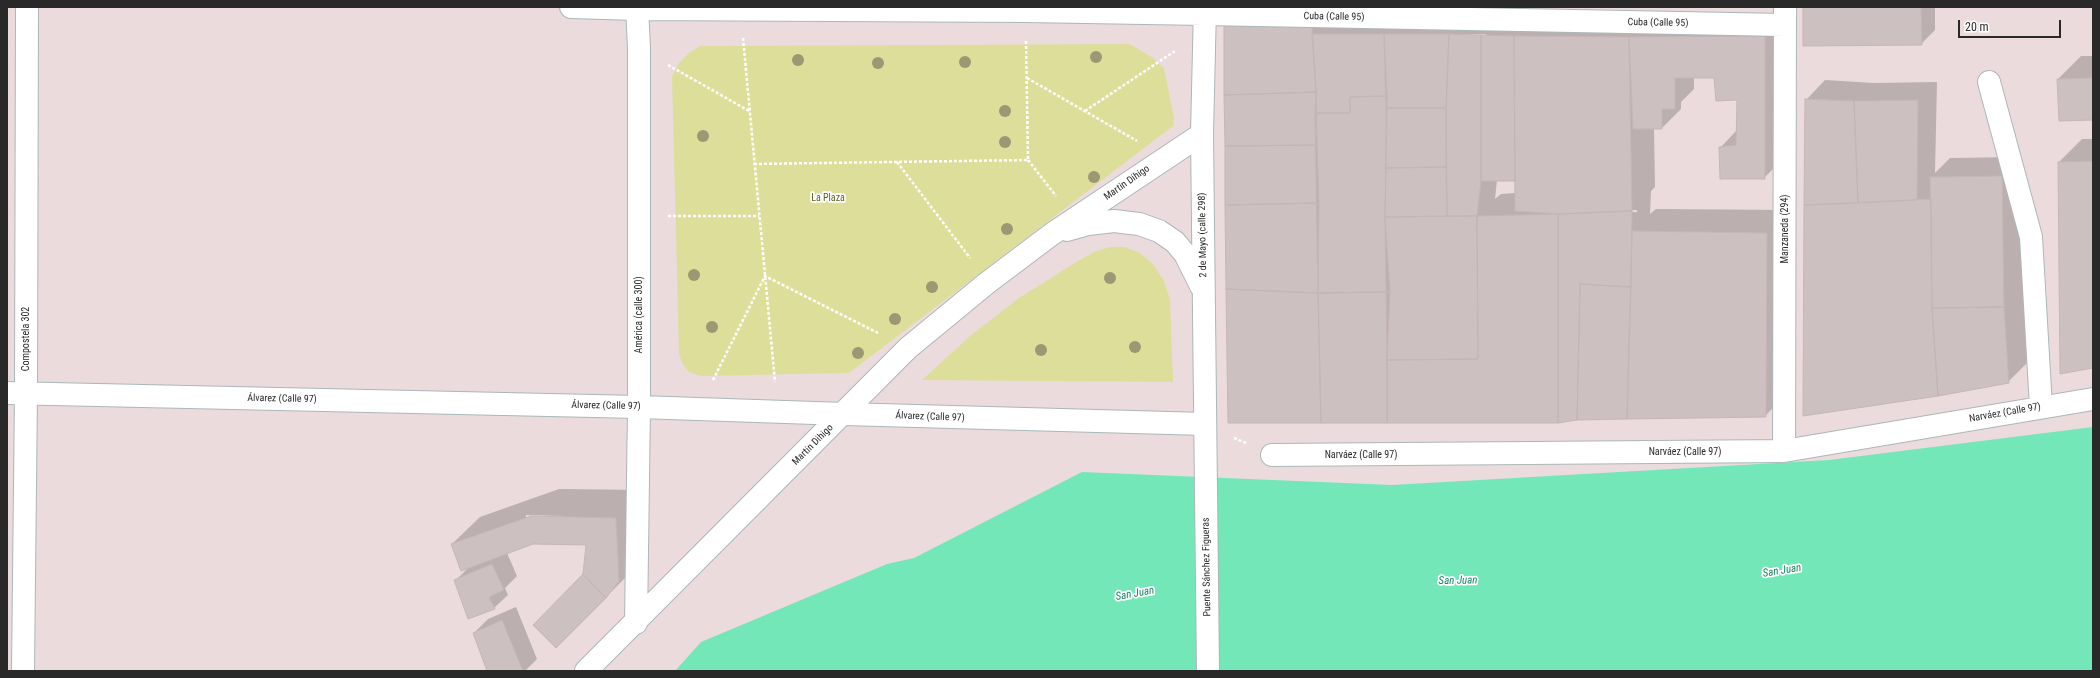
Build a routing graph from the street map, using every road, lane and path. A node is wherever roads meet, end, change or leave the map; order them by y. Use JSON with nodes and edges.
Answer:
{"nodes":[{"id":1,"x":27,"y":7,"type":"edge"},
{"id":2,"x":572,"y":7,"type":"edge"},
{"id":3,"x":637,"y":8,"type":"edge"},
{"id":4,"x":740,"y":10,"type":"junction"},
{"id":5,"x":1025,"y":11,"type":"junction"},
{"id":6,"x":1785,"y":16,"type":"edge"},
{"id":7,"x":1205,"y":17,"type":"edge"},
{"id":8,"x":639,"y":48,"type":"junction"},
{"id":9,"x":1026,"y":77,"type":"junction"},
{"id":10,"x":1989,"y":82,"type":"dead end"},
{"id":11,"x":1085,"y":111,"type":"junction"},
{"id":12,"x":749,"y":112,"type":"junction"},
{"id":13,"x":1202,"y":134,"type":"junction"},
{"id":14,"x":1164,"y":157,"type":"junction"},
{"id":15,"x":1028,"y":160,"type":"junction"},
{"id":16,"x":897,"y":162,"type":"junction"},
{"id":17,"x":754,"y":164,"type":"junction"},
{"id":18,"x":639,"y":216,"type":"junction"},
{"id":19,"x":759,"y":216,"type":"junction"},
{"id":20,"x":1076,"y":219,"type":"junction"},
{"id":21,"x":1052,"y":234,"type":"junction"},
{"id":22,"x":765,"y":276,"type":"junction"},
{"id":23,"x":987,"y":283,"type":"junction"},
{"id":24,"x":1204,"y":291,"type":"junction"},
{"id":25,"x":908,"y":348,"type":"junction"},
{"id":26,"x":17,"y":393,"type":"edge"},
{"id":27,"x":2093,"y":399,"type":"edge"},
{"id":28,"x":639,"y":407,"type":"junction"},
{"id":29,"x":2041,"y":407,"type":"junction"},
{"id":30,"x":698,"y":409,"type":"junction"},
{"id":31,"x":778,"y":412,"type":"junction"},
{"id":32,"x":844,"y":414,"type":"junction"},
{"id":33,"x":1205,"y":424,"type":"junction"},
{"id":34,"x":1784,"y":451,"type":"junction"},
{"id":35,"x":1272,"y":455,"type":"joint"},
{"id":36,"x":1206,"y":463,"type":"joint"},
{"id":37,"x":636,"y":623,"type":"junction"},
{"id":38,"x":23,"y":671,"type":"edge"},
{"id":39,"x":586,"y":671,"type":"edge"},
{"id":40,"x":1208,"y":671,"type":"edge"}],
"edges":[{"from":1,"to":26,"type":"street","name":"Compostela 302"},
{"from":2,"to":3,"type":"street","name":"Cuba (Calle 95)"},
{"from":3,"to":4,"type":"street","name":"Cuba (Calle 95)"},
{"from":3,"to":8,"type":"street","name":"América (calle 300)"},
{"from":4,"to":5,"type":"street","name":"Cuba (Calle 95)"},
{"from":4,"to":12,"type":"path"},
{"from":5,"to":7,"type":"street","name":"Cuba (Calle 95)"},
{"from":5,"to":9,"type":"path"},
{"from":6,"to":7,"type":"street","name":"Cuba (Calle 95)"},
{"from":6,"to":34,"type":"street","name":"Manzaneda (294)"},
{"from":7,"to":11,"type":"path"},
{"from":7,"to":13,"type":"street","name":"2 de Mayo (calle 298)"},
{"from":8,"to":12,"type":"path"},
{"from":8,"to":18,"type":"street","name":"América (calle 300)"},
{"from":9,"to":11,"type":"path"},
{"from":9,"to":15,"type":"path"},
{"from":10,"to":29,"type":"street"},
{"from":11,"to":14,"type":"path"},
{"from":12,"to":17,"type":"path"},
{"from":13,"to":14,"type":"street","name":"Martin Dihigo"},
{"from":13,"to":24,"type":"street","name":"2 de Mayo (calle 298)"},
{"from":14,"to":20,"type":"street","name":"Martin Dihigo"},
{"from":15,"to":16,"type":"path"},
{"from":15,"to":20,"type":"path"},
{"from":16,"to":17,"type":"path"},
{"from":16,"to":23,"type":"path"},
{"from":17,"to":19,"type":"path"},
{"from":18,"to":19,"type":"path"},
{"from":18,"to":28,"type":"street","name":"América (calle 300)"},
{"from":19,"to":22,"type":"path"},
{"from":20,"to":21,"type":"street","name":"Martin Dihigo"},
{"from":21,"to":23,"type":"street","name":"Martin Dihigo"},
{"from":21,"to":24,"type":"street","name":"Martin Dihigo"},
{"from":22,"to":25,"type":"path"},
{"from":22,"to":30,"type":"path"},
{"from":22,"to":31,"type":"path"},
{"from":23,"to":25,"type":"street","name":"Martin Dihigo"},
{"from":24,"to":33,"type":"street","name":"2 de Mayo (calle 298)"},
{"from":25,"to":32,"type":"street","name":"Martin Dihigo"},
{"from":26,"to":28,"type":"street","name":"Álvarez (Calle 97)"},
{"from":26,"to":38,"type":"street","name":"Compostela 302"},
{"from":27,"to":29,"type":"street","name":"Narváez (Calle 97)"},
{"from":28,"to":30,"type":"street","name":"Álvarez (Calle 97)"},
{"from":28,"to":37,"type":"street","name":"América (calle 300)"},
{"from":29,"to":34,"type":"street","name":"Narváez (Calle 97)"},
{"from":30,"to":31,"type":"street","name":"Álvarez (Calle 97)"},
{"from":31,"to":32,"type":"street","name":"Álvarez (Calle 97)"},
{"from":32,"to":33,"type":"street","name":"Álvarez (Calle 97)"},
{"from":32,"to":37,"type":"street","name":"Martin Dihigo"},
{"from":33,"to":35,"type":"path"},
{"from":33,"to":36,"type":"street","name":"2 de Mayo (calle 298)"},
{"from":34,"to":35,"type":"street","name":"Narváez (Calle 97)"},
{"from":36,"to":40,"type":"street","name":"Puente Sánchez Figueras"},
{"from":37,"to":39,"type":"street","name":"Martin Dihigo"}]}
